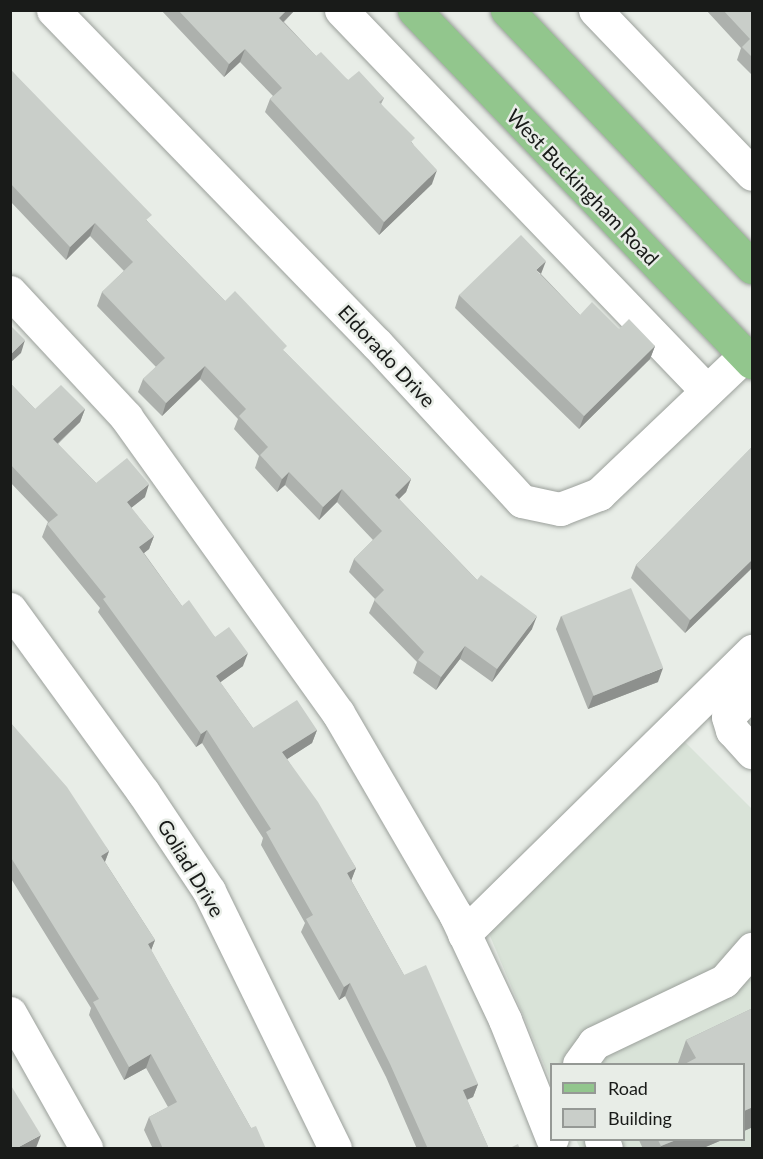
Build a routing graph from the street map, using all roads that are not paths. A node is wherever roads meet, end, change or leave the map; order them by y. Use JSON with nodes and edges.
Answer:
{"nodes":[{"id":1,"x":52,"y":10,"type":"edge"},
{"id":2,"x":341,"y":10,"type":"edge"},
{"id":3,"x":414,"y":10,"type":"edge"},
{"id":4,"x":507,"y":10,"type":"edge"},
{"id":5,"x":595,"y":10,"type":"edge"},
{"id":6,"x":753,"y":174,"type":"edge"},
{"id":7,"x":753,"y":267,"type":"edge"},
{"id":8,"x":10,"y":292,"type":"edge"},
{"id":9,"x":749,"y":359,"type":"edge"},
{"id":10,"x":707,"y":391,"type":"junction"},
{"id":11,"x":10,"y":609,"type":"edge"},
{"id":12,"x":753,"y":651,"type":"edge"},
{"id":13,"x":753,"y":691,"type":"edge"},
{"id":14,"x":753,"y":752,"type":"edge"},
{"id":15,"x":464,"y":934,"type":"junction"},
{"id":16,"x":748,"y":962,"type":"edge"},
{"id":17,"x":10,"y":1013,"type":"edge"},
{"id":18,"x":580,"y":1063,"type":"edge"},
{"id":19,"x":550,"y":1134,"type":"edge"},
{"id":20,"x":86,"y":1149,"type":"edge"},
{"id":21,"x":335,"y":1149,"type":"edge"}],
"edges":[{"from":1,"to":10,"type":"street","name":"Eldorado Drive"},
{"from":2,"to":10,"type":"street"},
{"from":3,"to":9,"type":"main road","name":"West Buckingham Road"},
{"from":4,"to":7,"type":"main road"},
{"from":5,"to":6,"type":"street"},
{"from":8,"to":15,"type":"street"},
{"from":9,"to":10,"type":"street","name":"Eldorado Drive"},
{"from":11,"to":21,"type":"street","name":"Goliad Drive"},
{"from":12,"to":15,"type":"street"},
{"from":13,"to":14,"type":"street"},
{"from":15,"to":19,"type":"street"},
{"from":16,"to":18,"type":"street"},
{"from":17,"to":20,"type":"street"}]}
